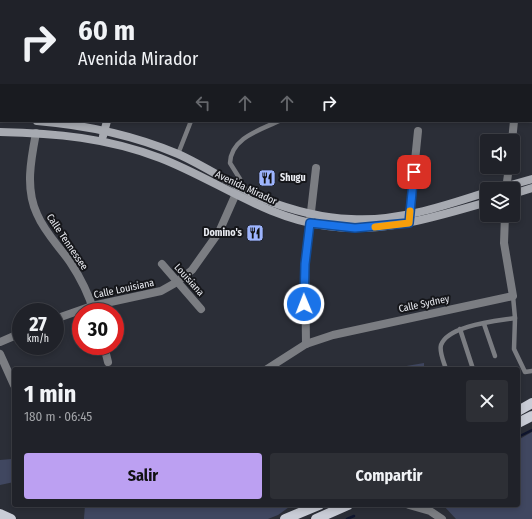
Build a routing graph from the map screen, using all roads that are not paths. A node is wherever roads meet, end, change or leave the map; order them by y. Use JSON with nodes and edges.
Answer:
{"nodes":[{"id":1,"x":54,"y":122,"type":"edge"},
{"id":2,"x":107,"y":122,"type":"edge"},
{"id":3,"x":191,"y":122,"type":"edge"},
{"id":4,"x":277,"y":122,"type":"edge"},
{"id":5,"x":514,"y":122,"type":"edge"},
{"id":6,"x":68,"y":123,"type":"edge"},
{"id":7,"x":104,"y":130,"type":"junction"},
{"id":8,"x":418,"y":131,"type":"dead end"},
{"id":9,"x":0,"y":132,"type":"edge"},
{"id":10,"x":36,"y":133,"type":"junction"},
{"id":11,"x":513,"y":134,"type":"edge"},
{"id":12,"x":102,"y":140,"type":"junction"},
{"id":13,"x":178,"y":154,"type":"junction"},
{"id":14,"x":316,"y":168,"type":"dead end"},
{"id":15,"x":532,"y":179,"type":"edge"},
{"id":16,"x":520,"y":183,"type":"edge"},
{"id":17,"x":239,"y":186,"type":"junction"},
{"id":18,"x":532,"y":188,"type":"edge"},
{"id":19,"x":520,"y":192,"type":"edge"},
{"id":20,"x":480,"y":194,"type":"edge"},
{"id":21,"x":235,"y":195,"type":"junction"},
{"id":22,"x":480,"y":204,"type":"edge"},
{"id":23,"x":311,"y":214,"type":"junction"},
{"id":24,"x":410,"y":214,"type":"junction"},
{"id":25,"x":505,"y":222,"type":"edge"},
{"id":26,"x":310,"y":223,"type":"junction"},
{"id":27,"x":409,"y":223,"type":"junction"},
{"id":28,"x":162,"y":264,"type":"dead end"},
{"id":29,"x":177,"y":282,"type":"junction"},
{"id":30,"x":513,"y":296,"type":"junction"},
{"id":31,"x":90,"y":303,"type":"edge"},
{"id":32,"x":117,"y":303,"type":"edge"},
{"id":33,"x":201,"y":308,"type":"dead end"},
{"id":34,"x":515,"y":318,"type":"junction"},
{"id":35,"x":484,"y":324,"type":"junction"},
{"id":36,"x":460,"y":329,"type":"junction"},
{"id":37,"x":12,"y":337,"type":"edge"},
{"id":38,"x":0,"y":342,"type":"edge"},
{"id":39,"x":306,"y":344,"type":"junction"},
{"id":40,"x":0,"y":354,"type":"edge"},
{"id":41,"x":106,"y":355,"type":"edge"},
{"id":42,"x":495,"y":356,"type":"dead end"},
{"id":43,"x":108,"y":362,"type":"dead end"},
{"id":44,"x":270,"y":367,"type":"edge"},
{"id":45,"x":445,"y":367,"type":"edge"},
{"id":46,"x":472,"y":367,"type":"edge"},
{"id":47,"x":532,"y":371,"type":"edge"},
{"id":48,"x":12,"y":381,"type":"edge"},
{"id":49,"x":532,"y":403,"type":"edge"},
{"id":50,"x":520,"y":410,"type":"edge"},
{"id":51,"x":532,"y":416,"type":"edge"},
{"id":52,"x":520,"y":422,"type":"edge"},
{"id":53,"x":301,"y":507,"type":"edge"},
{"id":54,"x":313,"y":507,"type":"edge"},
{"id":55,"x":343,"y":507,"type":"edge"},
{"id":56,"x":421,"y":507,"type":"edge"},
{"id":57,"x":0,"y":514,"type":"edge"},
{"id":58,"x":290,"y":517,"type":"edge"},
{"id":59,"x":11,"y":519,"type":"edge"},
{"id":60,"x":316,"y":519,"type":"edge"},
{"id":61,"x":442,"y":519,"type":"edge"}],
"edges":[{"from":1,"to":6,"type":"main road","name":"Avenida Mirador"},
{"from":2,"to":7,"type":"main road"},
{"from":3,"to":13,"type":"lane"},
{"from":4,"to":17,"type":"lane"},
{"from":5,"to":11,"type":"street"},
{"from":6,"to":7,"type":"main road","name":"Avenida Mirador"},
{"from":7,"to":12,"type":"main road"},
{"from":7,"to":13,"type":"main road","name":"Avenida Mirador"},
{"from":8,"to":24,"type":"street"},
{"from":9,"to":10,"type":"main road","name":"Avenida Mirador"},
{"from":10,"to":12,"type":"main road","name":"Avenida Mirador"},
{"from":10,"to":31,"type":"street","name":"Calle Tennessee"},
{"from":12,"to":21,"type":"main road","name":"Avenida Mirador"},
{"from":13,"to":17,"type":"main road","name":"Avenida Mirador"},
{"from":14,"to":23,"type":"street"},
{"from":15,"to":16,"type":"main road"},
{"from":17,"to":21,"type":"street","name":"Calle Louisiana"},
{"from":17,"to":23,"type":"main road","name":"Avenida Mirador"},
{"from":18,"to":19,"type":"main road"},
{"from":20,"to":24,"type":"main road","name":"Avenida Mirador"},
{"from":21,"to":26,"type":"main road","name":"Avenida Mirador"},
{"from":21,"to":29,"type":"street","name":"Calle Louisiana"},
{"from":22,"to":27,"type":"main road","name":"Avenida Mirador"},
{"from":23,"to":24,"type":"main road","name":"Avenida Mirador"},
{"from":23,"to":26,"type":"street"},
{"from":24,"to":27,"type":"street"},
{"from":25,"to":30,"type":"street"},
{"from":26,"to":27,"type":"main road","name":"Avenida Mirador"},
{"from":26,"to":39,"type":"street"},
{"from":28,"to":29,"type":"street","name":"Louisiana"},
{"from":29,"to":32,"type":"street","name":"Calle Louisiana"},
{"from":29,"to":33,"type":"street","name":"Louisiana"},
{"from":30,"to":34,"type":"lane"},
{"from":30,"to":39,"type":"street","name":"Calle Sydney"},
{"from":34,"to":35,"type":"lane"},
{"from":34,"to":47,"type":"lane"},
{"from":35,"to":36,"type":"lane"},
{"from":35,"to":42,"type":"lane"},
{"from":36,"to":45,"type":"lane"},
{"from":36,"to":46,"type":"lane"},
{"from":37,"to":38,"type":"street"},
{"from":39,"to":44,"type":"street","name":"Calle Sydney"},
{"from":40,"to":48,"type":"street"},
{"from":41,"to":43,"type":"street"},
{"from":49,"to":50,"type":"main road"},
{"from":51,"to":52,"type":"main road"},
{"from":53,"to":58,"type":"lane"},
{"from":54,"to":58,"type":"main road"},
{"from":55,"to":60,"type":"main road"},
{"from":56,"to":61,"type":"street"},
{"from":57,"to":59,"type":"main road"}]}
